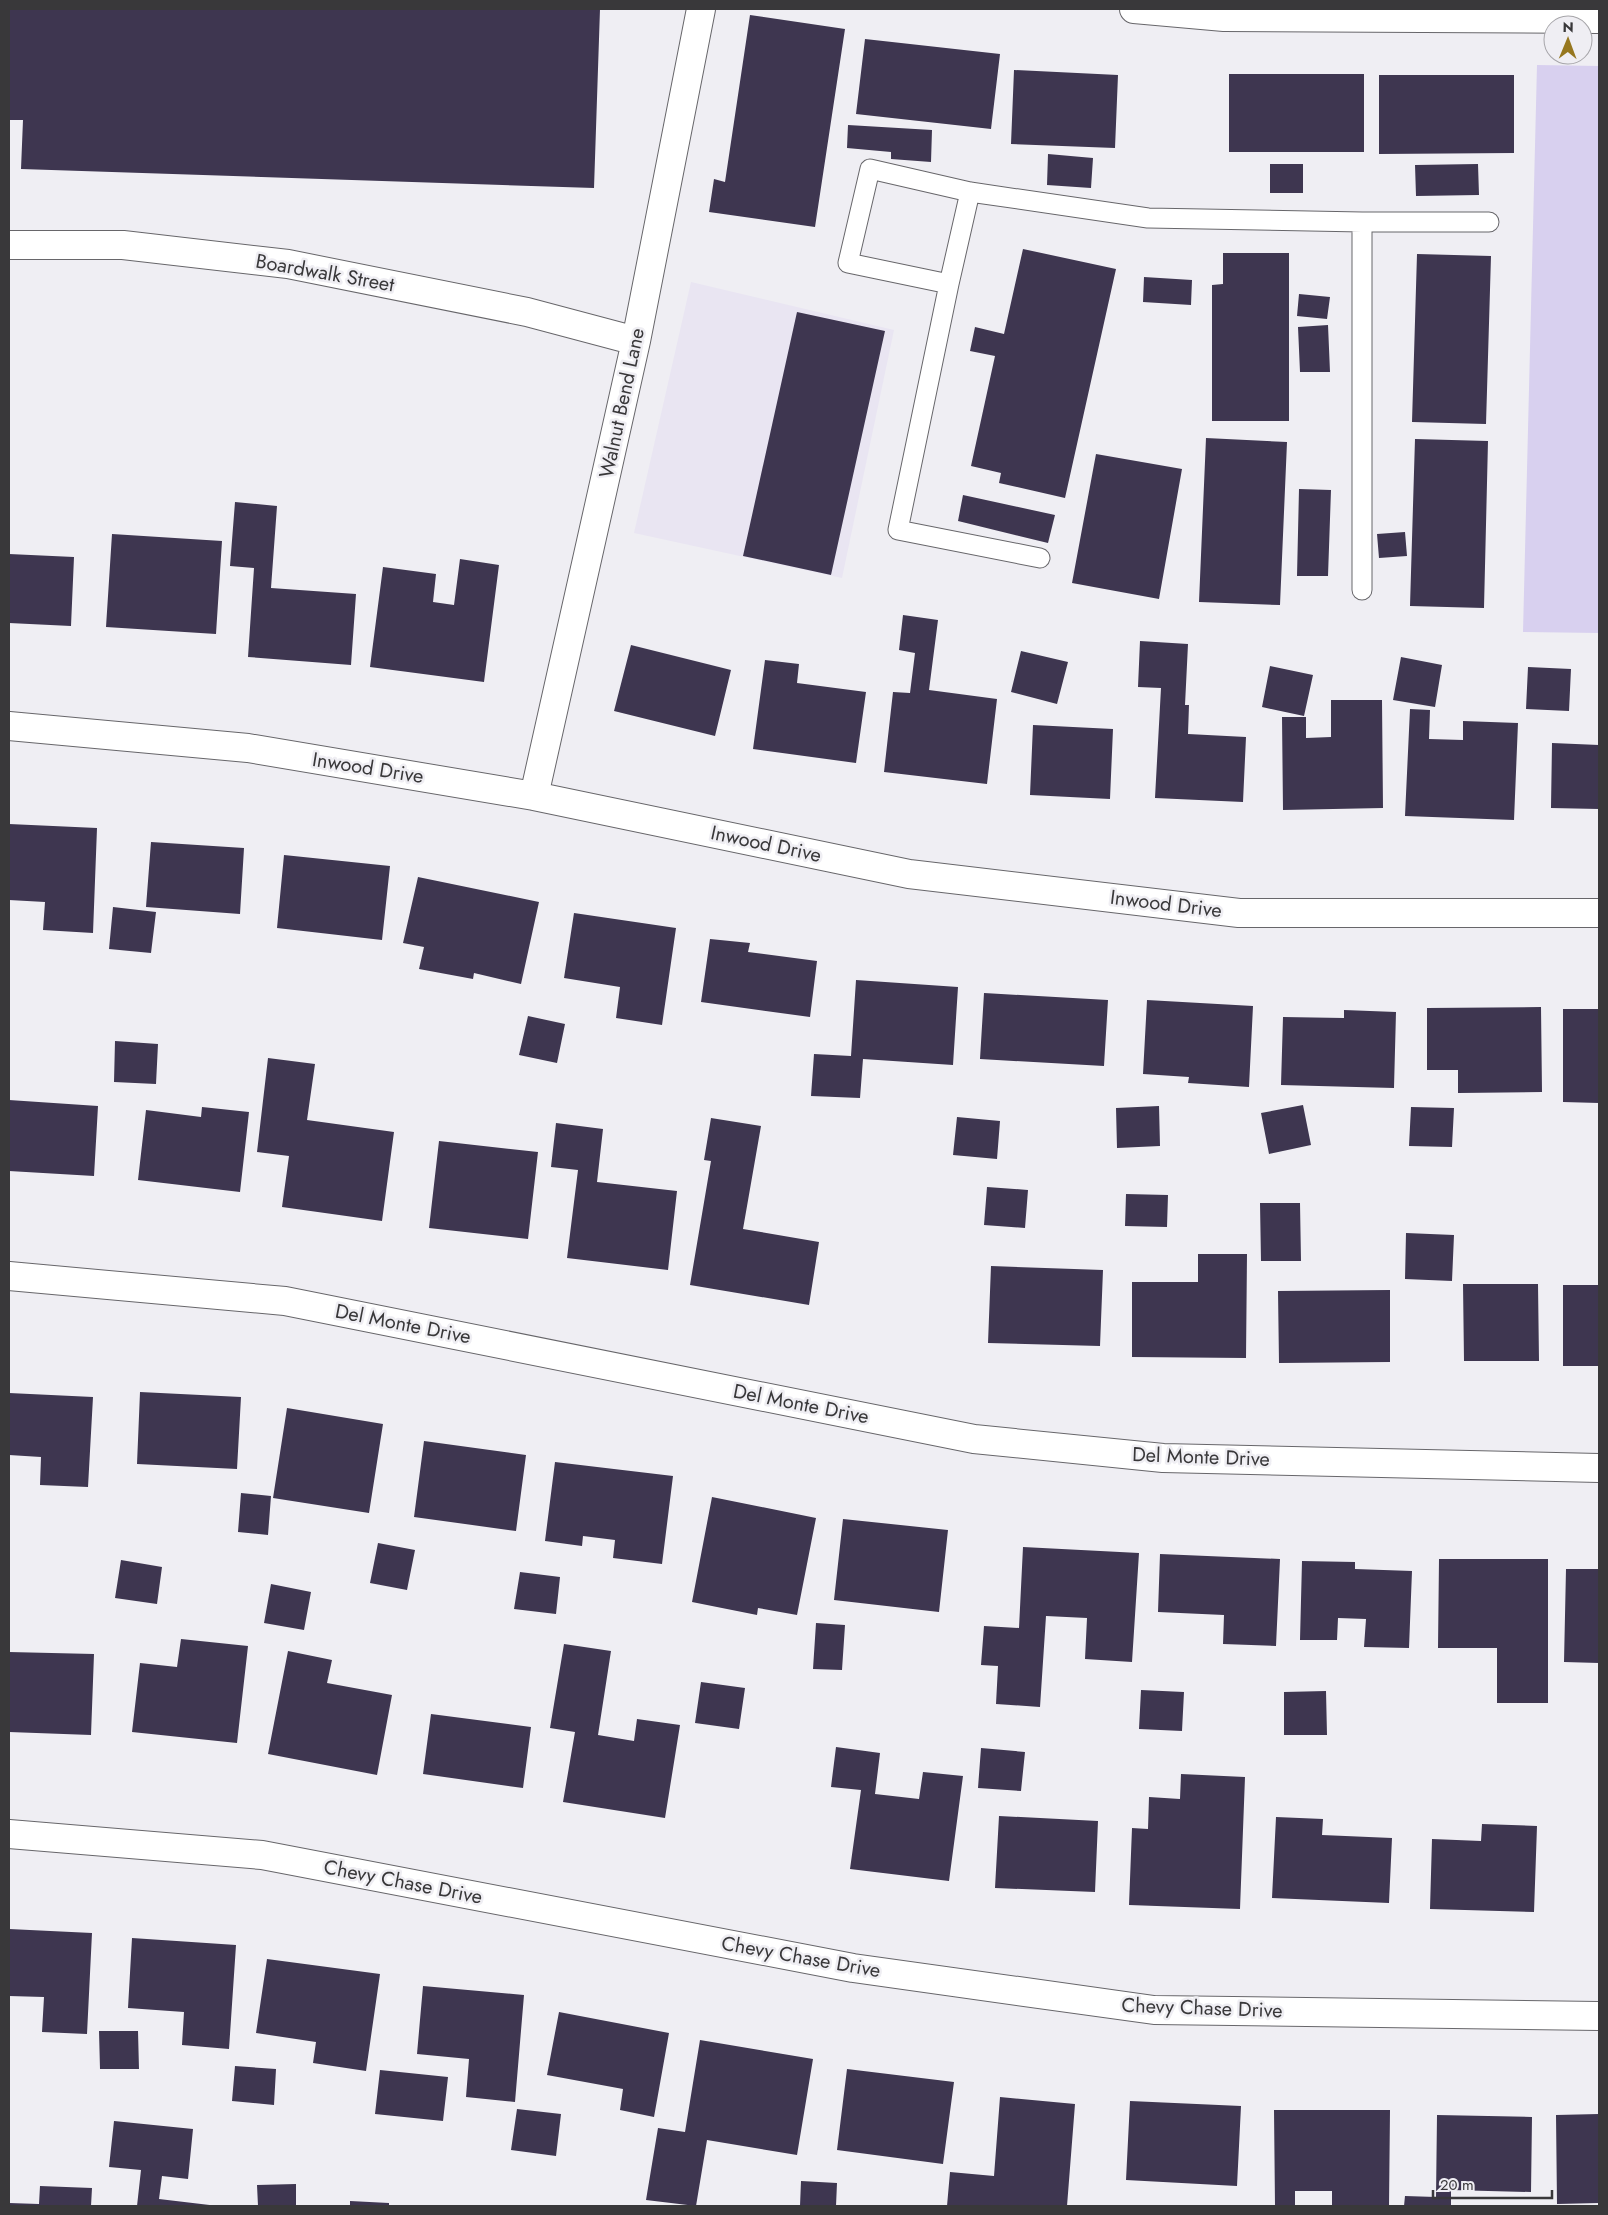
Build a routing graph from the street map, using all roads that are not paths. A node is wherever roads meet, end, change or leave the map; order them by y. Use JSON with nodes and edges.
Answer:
{"nodes":[{"id":1,"x":701,"y":9,"type":"edge"},
{"id":2,"x":1134,"y":9,"type":"edge"},
{"id":3,"x":1599,"y":18,"type":"edge"},
{"id":4,"x":970,"y":192,"type":"junction"},
{"id":5,"x":1362,"y":222,"type":"junction"},
{"id":6,"x":1489,"y":222,"type":"dead end"},
{"id":7,"x":9,"y":245,"type":"edge"},
{"id":8,"x":948,"y":284,"type":"junction"},
{"id":9,"x":636,"y":341,"type":"junction"},
{"id":10,"x":1040,"y":558,"type":"dead end"},
{"id":11,"x":1362,"y":590,"type":"dead end"},
{"id":12,"x":9,"y":726,"type":"edge"},
{"id":13,"x":534,"y":796,"type":"junction"},
{"id":14,"x":1599,"y":913,"type":"edge"},
{"id":15,"x":9,"y":1276,"type":"edge"},
{"id":16,"x":1599,"y":1468,"type":"edge"},
{"id":17,"x":9,"y":1834,"type":"edge"},
{"id":18,"x":1599,"y":2016,"type":"edge"}],
"edges":[{"from":1,"to":9,"type":"street","name":"Walnut Bend Lane"},
{"from":2,"to":3,"type":"street"},
{"from":4,"to":5,"type":"lane"},
{"from":4,"to":8,"type":"lane"},
{"from":4,"to":8,"type":"lane"},
{"from":5,"to":6,"type":"lane"},
{"from":5,"to":11,"type":"lane"},
{"from":7,"to":9,"type":"street","name":"Boardwalk Street"},
{"from":8,"to":10,"type":"lane"},
{"from":9,"to":13,"type":"street","name":"Walnut Bend Lane"},
{"from":12,"to":13,"type":"street","name":"Inwood Drive"},
{"from":13,"to":14,"type":"street","name":"Inwood Drive"},
{"from":15,"to":16,"type":"street","name":"Del Monte Drive"},
{"from":17,"to":18,"type":"street","name":"Chevy Chase Drive"}]}
